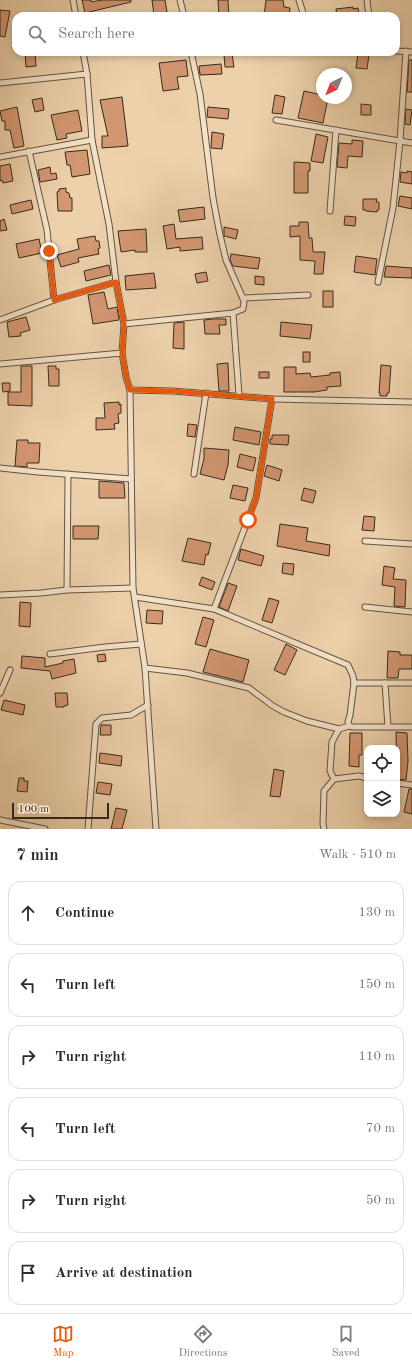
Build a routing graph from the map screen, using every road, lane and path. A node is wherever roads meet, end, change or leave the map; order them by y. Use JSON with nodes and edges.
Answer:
{"nodes":[{"id":1,"x":73,"y":0,"type":"edge"},
{"id":2,"x":180,"y":0,"type":"edge"},
{"id":3,"x":299,"y":0,"type":"edge"},
{"id":4,"x":367,"y":0,"type":"edge"},
{"id":5,"x":75,"y":12,"type":"edge"},
{"id":6,"x":183,"y":12,"type":"edge"},
{"id":7,"x":303,"y":12,"type":"edge"},
{"id":8,"x":368,"y":12,"type":"edge"},
{"id":9,"x":400,"y":51,"type":"edge"},
{"id":10,"x":406,"y":51,"type":"junction"},
{"id":11,"x":412,"y":52,"type":"edge"},
{"id":12,"x":84,"y":56,"type":"edge"},
{"id":13,"x":193,"y":56,"type":"edge"},
{"id":14,"x":87,"y":74,"type":"junction"},
{"id":15,"x":0,"y":83,"type":"edge"},
{"id":16,"x":276,"y":120,"type":"dead end"},
{"id":17,"x":336,"y":130,"type":"junction"},
{"id":18,"x":92,"y":140,"type":"junction"},
{"id":19,"x":400,"y":141,"type":"junction"},
{"id":20,"x":412,"y":143,"type":"edge"},
{"id":21,"x":29,"y":151,"type":"junction"},
{"id":22,"x":0,"y":157,"type":"edge"},
{"id":23,"x":330,"y":211,"type":"dead end"},
{"id":24,"x":116,"y":282,"type":"junction"},
{"id":25,"x":378,"y":282,"type":"dead end"},
{"id":26,"x":308,"y":295,"type":"dead end"},
{"id":27,"x":243,"y":298,"type":"junction"},
{"id":28,"x":54,"y":300,"type":"junction"},
{"id":29,"x":233,"y":313,"type":"junction"},
{"id":30,"x":0,"y":320,"type":"edge"},
{"id":31,"x":124,"y":324,"type":"junction"},
{"id":32,"x":122,"y":353,"type":"junction"},
{"id":33,"x":0,"y":364,"type":"edge"},
{"id":34,"x":130,"y":390,"type":"junction"},
{"id":35,"x":206,"y":393,"type":"junction"},
{"id":36,"x":239,"y":395,"type":"junction"},
{"id":37,"x":272,"y":399,"type":"junction"},
{"id":38,"x":412,"y":402,"type":"edge"},
{"id":39,"x":0,"y":468,"type":"edge"},
{"id":40,"x":68,"y":474,"type":"junction"},
{"id":41,"x":194,"y":474,"type":"dead end"},
{"id":42,"x":131,"y":479,"type":"junction"},
{"id":43,"x":365,"y":541,"type":"dead end"},
{"id":44,"x":412,"y":544,"type":"edge"},
{"id":45,"x":133,"y":588,"type":"junction"},
{"id":46,"x":67,"y":590,"type":"junction"},
{"id":47,"x":0,"y":595,"type":"edge"},
{"id":48,"x":135,"y":597,"type":"junction"},
{"id":49,"x":365,"y":607,"type":"dead end"},
{"id":50,"x":214,"y":609,"type":"junction"},
{"id":51,"x":412,"y":612,"type":"edge"},
{"id":52,"x":141,"y":644,"type":"junction"},
{"id":53,"x":50,"y":654,"type":"dead end"},
{"id":54,"x":146,"y":668,"type":"junction"},
{"id":55,"x":10,"y":670,"type":"dead end"},
{"id":56,"x":354,"y":683,"type":"junction"},
{"id":57,"x":385,"y":683,"type":"junction"},
{"id":58,"x":412,"y":683,"type":"edge"},
{"id":59,"x":0,"y":693,"type":"edge"},
{"id":60,"x":148,"y":705,"type":"junction"},
{"id":61,"x":349,"y":726,"type":"junction"},
{"id":62,"x":388,"y":727,"type":"junction"},
{"id":63,"x":412,"y":727,"type":"edge"},
{"id":64,"x":339,"y":729,"type":"junction"},
{"id":65,"x":364,"y":777,"type":"edge"},
{"id":66,"x":334,"y":779,"type":"junction"},
{"id":67,"x":400,"y":783,"type":"edge"},
{"id":68,"x":412,"y":785,"type":"edge"},
{"id":69,"x":0,"y":820,"type":"edge"},
{"id":70,"x":45,"y":829,"type":"edge"},
{"id":71,"x":88,"y":829,"type":"edge"},
{"id":72,"x":156,"y":829,"type":"edge"},
{"id":73,"x":324,"y":829,"type":"edge"}],
"edges":[{"from":1,"to":5,"type":"street"},
{"from":2,"to":6,"type":"street"},
{"from":3,"to":7,"type":"street"},
{"from":4,"to":8,"type":"street"},
{"from":9,"to":10,"type":"street"},
{"from":10,"to":11,"type":"street"},
{"from":10,"to":19,"type":"street"},
{"from":12,"to":14,"type":"street"},
{"from":13,"to":27,"type":"street"},
{"from":14,"to":15,"type":"street"},
{"from":14,"to":18,"type":"street"},
{"from":16,"to":17,"type":"street"},
{"from":17,"to":19,"type":"street"},
{"from":17,"to":23,"type":"street"},
{"from":18,"to":21,"type":"street"},
{"from":18,"to":24,"type":"street"},
{"from":19,"to":20,"type":"street"},
{"from":19,"to":25,"type":"street"},
{"from":21,"to":22,"type":"street"},
{"from":21,"to":28,"type":"street"},
{"from":24,"to":28,"type":"street"},
{"from":24,"to":31,"type":"street"},
{"from":26,"to":27,"type":"street"},
{"from":27,"to":29,"type":"street"},
{"from":28,"to":30,"type":"street"},
{"from":29,"to":31,"type":"street"},
{"from":29,"to":36,"type":"street"},
{"from":31,"to":32,"type":"street"},
{"from":32,"to":33,"type":"street"},
{"from":32,"to":34,"type":"street"},
{"from":34,"to":35,"type":"street"},
{"from":34,"to":42,"type":"street"},
{"from":35,"to":36,"type":"street"},
{"from":35,"to":41,"type":"street"},
{"from":36,"to":37,"type":"street"},
{"from":37,"to":38,"type":"street"},
{"from":37,"to":50,"type":"street"},
{"from":39,"to":40,"type":"street"},
{"from":40,"to":42,"type":"street"},
{"from":40,"to":46,"type":"street"},
{"from":42,"to":45,"type":"street"},
{"from":43,"to":44,"type":"street"},
{"from":45,"to":46,"type":"street"},
{"from":45,"to":48,"type":"street"},
{"from":46,"to":47,"type":"street"},
{"from":48,"to":50,"type":"street"},
{"from":48,"to":52,"type":"street"},
{"from":49,"to":51,"type":"street"},
{"from":50,"to":56,"type":"street"},
{"from":52,"to":53,"type":"street"},
{"from":52,"to":54,"type":"street"},
{"from":54,"to":60,"type":"street"},
{"from":54,"to":64,"type":"street"},
{"from":55,"to":59,"type":"street"},
{"from":56,"to":57,"type":"street"},
{"from":56,"to":61,"type":"street"},
{"from":57,"to":58,"type":"street"},
{"from":57,"to":62,"type":"street"},
{"from":60,"to":71,"type":"street"},
{"from":60,"to":72,"type":"street"},
{"from":61,"to":62,"type":"street"},
{"from":61,"to":64,"type":"street"},
{"from":62,"to":63,"type":"street"},
{"from":64,"to":66,"type":"street"},
{"from":65,"to":66,"type":"street"},
{"from":66,"to":73,"type":"street"},
{"from":67,"to":68,"type":"street"},
{"from":69,"to":70,"type":"street"}]}
